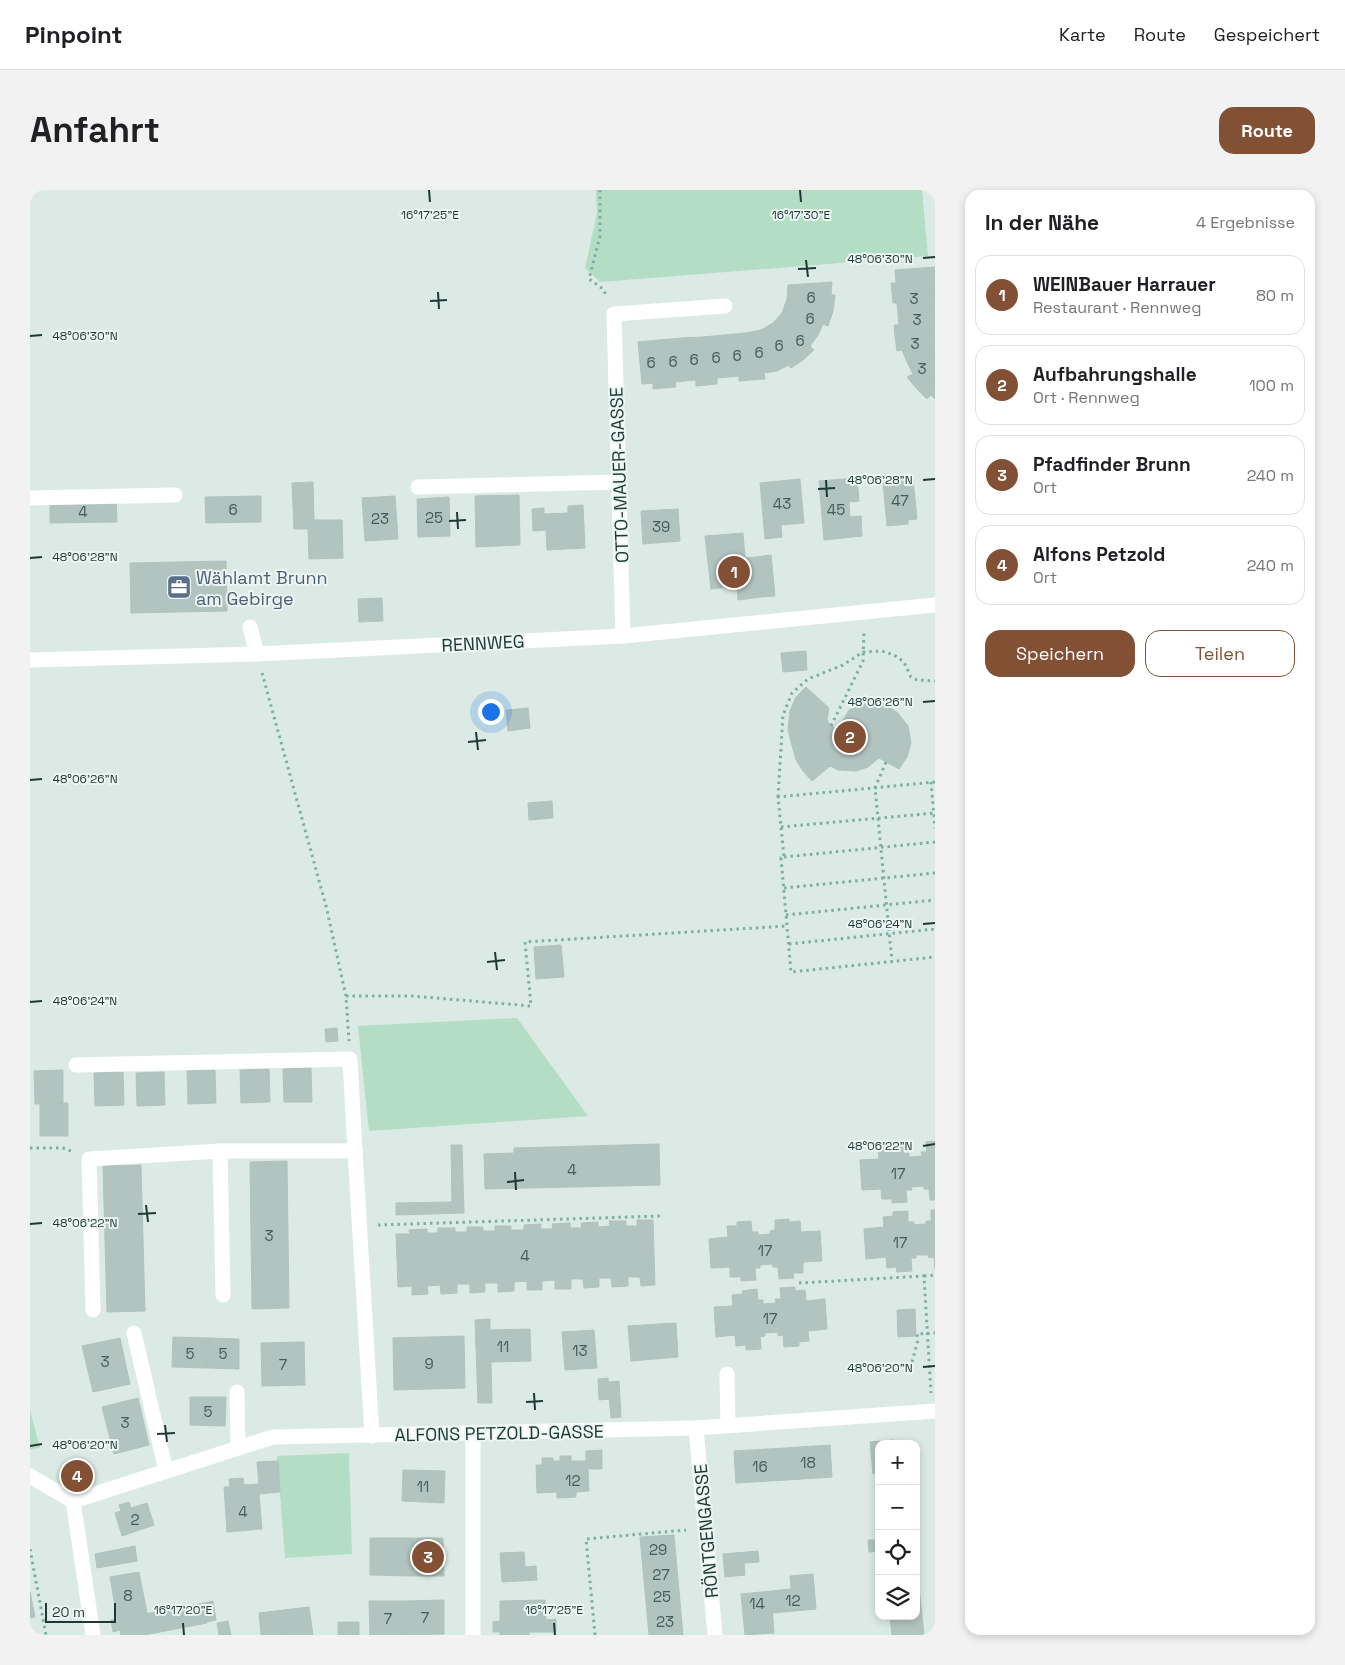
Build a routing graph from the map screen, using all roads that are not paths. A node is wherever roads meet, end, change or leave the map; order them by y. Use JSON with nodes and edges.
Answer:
{"nodes":[{"id":1,"x":725,"y":306,"type":"dead end"},
{"id":2,"x":619,"y":482,"type":"junction"},
{"id":3,"x":418,"y":486,"type":"dead end"},
{"id":4,"x":175,"y":495,"type":"dead end"},
{"id":5,"x":30,"y":498,"type":"edge"},
{"id":6,"x":935,"y":605,"type":"edge"},
{"id":7,"x":250,"y":627,"type":"dead end"},
{"id":8,"x":623,"y":636,"type":"junction"},
{"id":9,"x":257,"y":654,"type":"junction"},
{"id":10,"x":30,"y":660,"type":"edge"},
{"id":11,"x":76,"y":1065,"type":"dead end"},
{"id":12,"x":355,"y":1150,"type":"junction"},
{"id":13,"x":220,"y":1151,"type":"junction"},
{"id":14,"x":223,"y":1295,"type":"dead end"},
{"id":15,"x":93,"y":1310,"type":"dead end"},
{"id":16,"x":134,"y":1333,"type":"dead end"},
{"id":17,"x":726,"y":1374,"type":"dead end"},
{"id":18,"x":237,"y":1392,"type":"dead end"},
{"id":19,"x":934,"y":1412,"type":"edge"},
{"id":20,"x":728,"y":1425,"type":"junction"},
{"id":21,"x":696,"y":1428,"type":"junction"},
{"id":22,"x":473,"y":1433,"type":"junction"},
{"id":23,"x":372,"y":1436,"type":"junction"},
{"id":24,"x":238,"y":1448,"type":"junction"},
{"id":25,"x":166,"y":1471,"type":"junction"},
{"id":26,"x":30,"y":1476,"type":"edge"},
{"id":27,"x":73,"y":1501,"type":"junction"},
{"id":28,"x":93,"y":1635,"type":"edge"},
{"id":29,"x":473,"y":1635,"type":"edge"},
{"id":30,"x":715,"y":1635,"type":"edge"}],
"edges":[{"from":1,"to":2,"type":"street","name":"OTTO-MAUER-GASSE"},
{"from":2,"to":3,"type":"street"},
{"from":2,"to":8,"type":"street","name":"OTTO-MAUER-GASSE"},
{"from":4,"to":5,"type":"street"},
{"from":6,"to":8,"type":"street","name":"RENNWEG"},
{"from":7,"to":9,"type":"street"},
{"from":8,"to":9,"type":"street","name":"RENNWEG"},
{"from":9,"to":10,"type":"street","name":"RENNWEG"},
{"from":11,"to":12,"type":"street"},
{"from":12,"to":13,"type":"street"},
{"from":12,"to":23,"type":"street"},
{"from":13,"to":14,"type":"street"},
{"from":13,"to":15,"type":"street"},
{"from":16,"to":25,"type":"street"},
{"from":17,"to":20,"type":"street"},
{"from":18,"to":24,"type":"street"},
{"from":19,"to":20,"type":"street","name":"ALFONS PETZOLD-GASSE"},
{"from":20,"to":21,"type":"street","name":"ALFONS PETZOLD-GASSE"},
{"from":21,"to":22,"type":"street","name":"ALFONS PETZOLD-GASSE"},
{"from":21,"to":30,"type":"street","name":"RÖNTGENGASSE"},
{"from":22,"to":23,"type":"street","name":"ALFONS PETZOLD-GASSE"},
{"from":22,"to":29,"type":"street"},
{"from":23,"to":24,"type":"street","name":"ALFONS PETZOLD-GASSE"},
{"from":24,"to":25,"type":"street","name":"ALFONS PETZOLD-GASSE"},
{"from":25,"to":27,"type":"street","name":"ALFONS PETZOLD-GASSE"},
{"from":26,"to":27,"type":"street"},
{"from":27,"to":28,"type":"street"}]}
